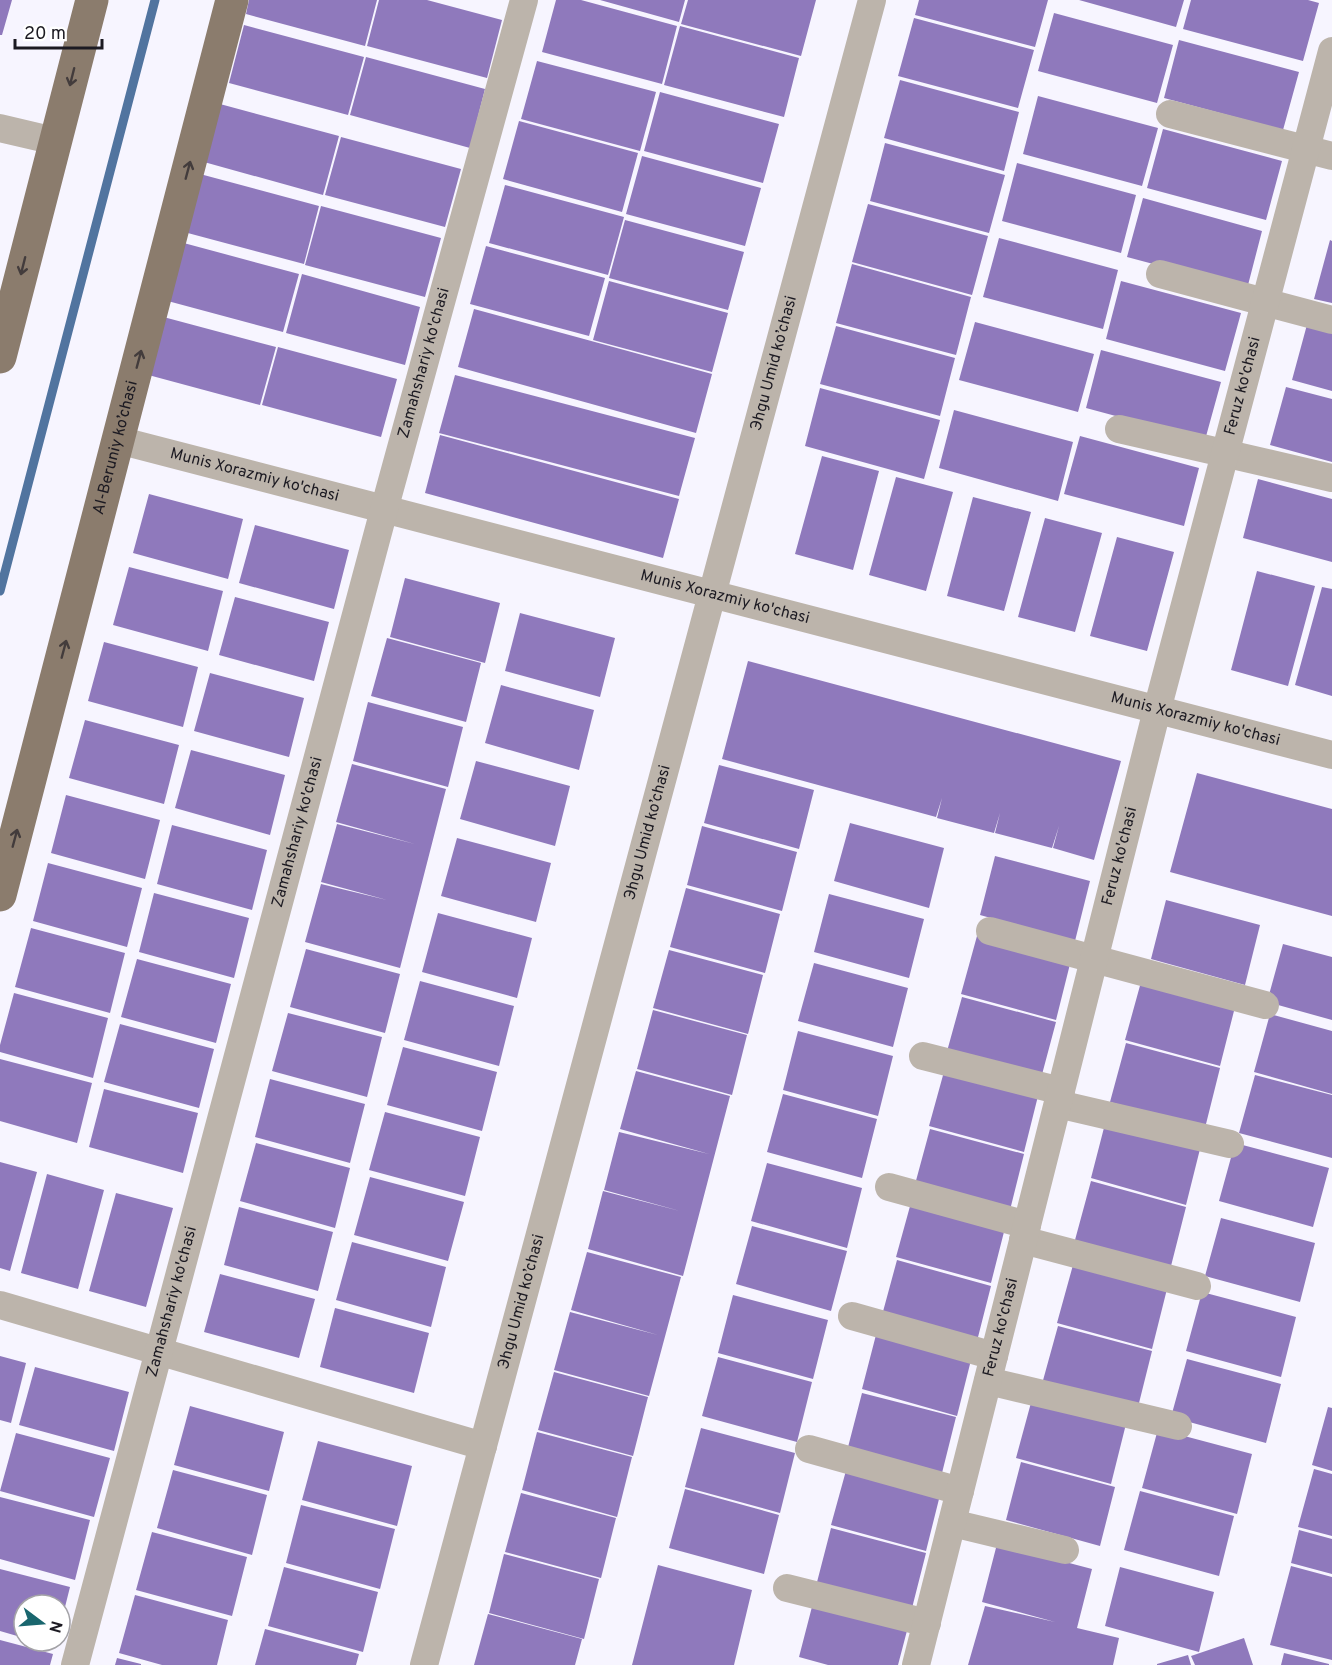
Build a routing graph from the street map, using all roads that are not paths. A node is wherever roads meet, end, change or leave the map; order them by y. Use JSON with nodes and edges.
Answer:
{"nodes":[{"id":1,"x":92,"y":0,"type":"edge"},
{"id":2,"x":232,"y":0,"type":"edge"},
{"id":3,"x":524,"y":0,"type":"edge"},
{"id":4,"x":872,"y":0,"type":"edge"},
{"id":5,"x":1332,"y":51,"type":"edge"},
{"id":6,"x":1170,"y":114,"type":"dead end"},
{"id":7,"x":0,"y":128,"type":"edge"},
{"id":8,"x":55,"y":141,"type":"junction"},
{"id":9,"x":1319,"y":153,"type":"edge"},
{"id":10,"x":1160,"y":274,"type":"dead end"},
{"id":11,"x":1265,"y":303,"type":"junction"},
{"id":12,"x":1332,"y":320,"type":"edge"},
{"id":13,"x":0,"y":357,"type":"edge"},
{"id":14,"x":1119,"y":429,"type":"dead end"},
{"id":15,"x":118,"y":440,"type":"junction"},
{"id":16,"x":1225,"y":453,"type":"junction"},
{"id":17,"x":1332,"y":478,"type":"edge"},
{"id":18,"x":384,"y":510,"type":"junction"},
{"id":19,"x":712,"y":595,"type":"junction"},
{"id":20,"x":1157,"y":710,"type":"junction"},
{"id":21,"x":1332,"y":755,"type":"edge"},
{"id":22,"x":0,"y":895,"type":"edge"},
{"id":23,"x":990,"y":931,"type":"dead end"},
{"id":24,"x":1094,"y":959,"type":"junction"},
{"id":25,"x":1265,"y":1005,"type":"dead end"},
{"id":26,"x":923,"y":1056,"type":"dead end"},
{"id":27,"x":1059,"y":1097,"type":"junction"},
{"id":28,"x":1230,"y":1144,"type":"dead end"},
{"id":29,"x":889,"y":1187,"type":"dead end"},
{"id":30,"x":1025,"y":1232,"type":"junction"},
{"id":31,"x":1197,"y":1286,"type":"dead end"},
{"id":32,"x":0,"y":1305,"type":"edge"},
{"id":33,"x":852,"y":1316,"type":"dead end"},
{"id":34,"x":159,"y":1351,"type":"junction"},
{"id":35,"x":991,"y":1369,"type":"junction"},
{"id":36,"x":1178,"y":1426,"type":"dead end"},
{"id":37,"x":483,"y":1446,"type":"junction"},
{"id":38,"x":809,"y":1449,"type":"dead end"},
{"id":39,"x":960,"y":1491,"type":"junction"},
{"id":40,"x":952,"y":1523,"type":"junction"},
{"id":41,"x":1065,"y":1550,"type":"dead end"},
{"id":42,"x":787,"y":1588,"type":"dead end"},
{"id":43,"x":927,"y":1623,"type":"junction"},
{"id":44,"x":75,"y":1665,"type":"edge"},
{"id":45,"x":424,"y":1665,"type":"edge"},
{"id":46,"x":916,"y":1665,"type":"edge"}],
"edges":[{"from":1,"to":8,"type":"main road","one_way":true},
{"from":15,"to":2,"type":"main road","name":"Al-Beruniy ko’chasi","one_way":true},
{"from":3,"to":18,"type":"street","name":"Zamahshariy ko'chasi"},
{"from":4,"to":19,"type":"street","name":"Эhgu Umid ko’chasi"},
{"from":5,"to":9,"type":"street","name":"Feruz ko'chasi"},
{"from":6,"to":9,"type":"street"},
{"from":7,"to":8,"type":"street"},
{"from":8,"to":13,"type":"main road","one_way":true},
{"from":9,"to":11,"type":"street","name":"Feruz ko'chasi"},
{"from":10,"to":11,"type":"street"},
{"from":11,"to":12,"type":"street"},
{"from":11,"to":16,"type":"street","name":"Feruz ko'chasi"},
{"from":14,"to":16,"type":"street"},
{"from":15,"to":18,"type":"street","name":"Munis Xorazmiy ko'chasi"},
{"from":22,"to":15,"type":"main road","name":"Al-Beruniy ko’chasi","one_way":true},
{"from":16,"to":17,"type":"street"},
{"from":16,"to":20,"type":"street","name":"Feruz ko'chasi"},
{"from":18,"to":19,"type":"street","name":"Munis Xorazmiy ko'chasi"},
{"from":18,"to":34,"type":"street","name":"Zamahshariy ko'chasi"},
{"from":19,"to":20,"type":"street","name":"Munis Xorazmiy ko'chasi"},
{"from":19,"to":37,"type":"street","name":"Эhgu Umid ko’chasi"},
{"from":20,"to":21,"type":"street","name":"Munis Xorazmiy ko'chasi"},
{"from":20,"to":24,"type":"street","name":"Feruz ko'chasi"},
{"from":23,"to":24,"type":"street"},
{"from":24,"to":25,"type":"street"},
{"from":24,"to":27,"type":"street","name":"Feruz ko'chasi"},
{"from":26,"to":27,"type":"street"},
{"from":27,"to":28,"type":"street"},
{"from":27,"to":30,"type":"street","name":"Feruz ko'chasi"},
{"from":29,"to":30,"type":"street"},
{"from":30,"to":31,"type":"street"},
{"from":30,"to":35,"type":"street","name":"Feruz ko'chasi"},
{"from":32,"to":34,"type":"street"},
{"from":33,"to":35,"type":"street"},
{"from":34,"to":37,"type":"street"},
{"from":34,"to":44,"type":"street","name":"Zamahshariy ko'chasi"},
{"from":35,"to":36,"type":"street"},
{"from":35,"to":39,"type":"street","name":"Feruz ko'chasi"},
{"from":37,"to":45,"type":"street","name":"Эhgu Umid ko’chasi"},
{"from":38,"to":39,"type":"street"},
{"from":39,"to":40,"type":"street","name":"Feruz ko'chasi"},
{"from":40,"to":41,"type":"street"},
{"from":40,"to":43,"type":"street","name":"Feruz ko'chasi"},
{"from":42,"to":43,"type":"street"},
{"from":43,"to":46,"type":"street","name":"Feruz ko'chasi"}]}
